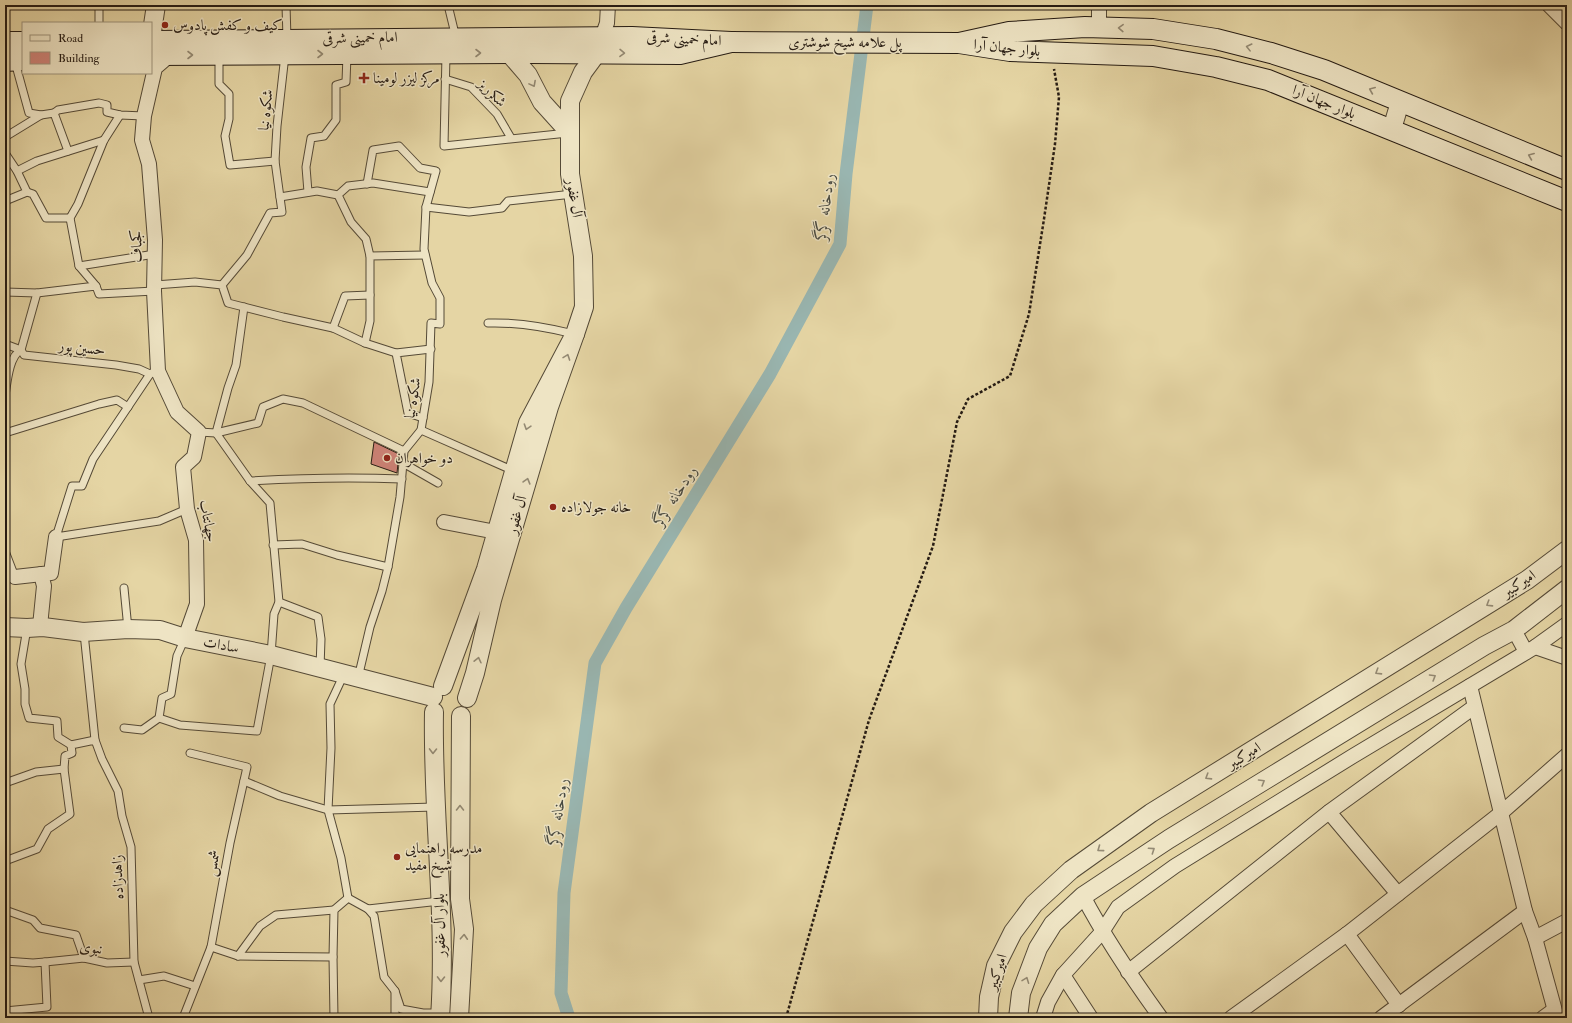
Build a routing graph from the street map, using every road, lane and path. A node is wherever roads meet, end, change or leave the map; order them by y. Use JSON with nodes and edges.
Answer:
{"nodes":[{"id":1,"x":99,"y":5,"type":"edge"},
{"id":2,"x":156,"y":5,"type":"edge"},
{"id":3,"x":286,"y":5,"type":"edge"},
{"id":4,"x":448,"y":5,"type":"edge"},
{"id":5,"x":608,"y":5,"type":"edge"},
{"id":6,"x":1099,"y":5,"type":"edge"},
{"id":7,"x":1550,"y":5,"type":"edge"},
{"id":8,"x":99,"y":22,"type":"edge"},
{"id":9,"x":1567,"y":23,"type":"edge"},
{"id":10,"x":1099,"y":27,"type":"junction"},
{"id":11,"x":152,"y":31,"type":"edge"},
{"id":12,"x":152,"y":41,"type":"edge"},
{"id":13,"x":5,"y":42,"type":"edge"},
{"id":14,"x":22,"y":42,"type":"edge"},
{"id":15,"x":731,"y":42,"type":"joint"},
{"id":16,"x":959,"y":43,"type":"junction"},
{"id":17,"x":600,"y":45,"type":"junction"},
{"id":18,"x":451,"y":46,"type":"junction"},
{"id":19,"x":286,"y":47,"type":"junction"},
{"id":20,"x":509,"y":53,"type":"junction"},
{"id":21,"x":1051,"y":53,"type":"junction"},
{"id":22,"x":347,"y":54,"type":"junction"},
{"id":23,"x":160,"y":55,"type":"edge"},
{"id":24,"x":219,"y":55,"type":"junction"},
{"id":25,"x":14,"y":61,"type":"edge"},
{"id":26,"x":446,"y":79,"type":"junction"},
{"id":27,"x":1400,"y":102,"type":"junction"},
{"id":28,"x":54,"y":113,"type":"junction"},
{"id":29,"x":41,"y":115,"type":"junction"},
{"id":30,"x":120,"y":115,"type":"junction"},
{"id":31,"x":144,"y":116,"type":"junction"},
{"id":32,"x":1392,"y":130,"type":"junction"},
{"id":33,"x":570,"y":133,"type":"junction"},
{"id":34,"x":5,"y":137,"type":"edge"},
{"id":35,"x":511,"y":138,"type":"junction"},
{"id":36,"x":104,"y":140,"type":"junction"},
{"id":37,"x":68,"y":151,"type":"junction"},
{"id":38,"x":5,"y":153,"type":"edge"},
{"id":39,"x":275,"y":161,"type":"junction"},
{"id":40,"x":1567,"y":170,"type":"edge"},
{"id":41,"x":17,"y":171,"type":"junction"},
{"id":42,"x":367,"y":184,"type":"junction"},
{"id":43,"x":27,"y":192,"type":"junction"},
{"id":44,"x":308,"y":192,"type":"junction"},
{"id":45,"x":430,"y":192,"type":"junction"},
{"id":46,"x":573,"y":194,"type":"junction"},
{"id":47,"x":338,"y":195,"type":"junction"},
{"id":48,"x":280,"y":197,"type":"junction"},
{"id":49,"x":5,"y":201,"type":"edge"},
{"id":50,"x":1567,"y":201,"type":"edge"},
{"id":51,"x":426,"y":207,"type":"junction"},
{"id":52,"x":70,"y":218,"type":"junction"},
{"id":53,"x":155,"y":254,"type":"junction"},
{"id":54,"x":425,"y":255,"type":"junction"},
{"id":55,"x":370,"y":256,"type":"junction"},
{"id":56,"x":79,"y":266,"type":"junction"},
{"id":57,"x":222,"y":285,"type":"junction"},
{"id":58,"x":96,"y":286,"type":"junction"},
{"id":59,"x":155,"y":288,"type":"junction"},
{"id":60,"x":5,"y":292,"type":"edge"},
{"id":61,"x":37,"y":293,"type":"junction"},
{"id":62,"x":370,"y":295,"type":"junction"},
{"id":63,"x":244,"y":307,"type":"junction"},
{"id":64,"x":488,"y":323,"type":"dead end"},
{"id":65,"x":333,"y":328,"type":"junction"},
{"id":66,"x":576,"y":334,"type":"junction"},
{"id":67,"x":365,"y":343,"type":"junction"},
{"id":68,"x":5,"y":344,"type":"edge"},
{"id":69,"x":430,"y":349,"type":"junction"},
{"id":70,"x":21,"y":350,"type":"junction"},
{"id":71,"x":396,"y":353,"type":"junction"},
{"id":72,"x":154,"y":372,"type":"junction"},
{"id":73,"x":5,"y":396,"type":"edge"},
{"id":74,"x":128,"y":407,"type":"junction"},
{"id":75,"x":423,"y":418,"type":"junction"},
{"id":76,"x":421,"y":430,"type":"junction"},
{"id":77,"x":199,"y":432,"type":"junction"},
{"id":78,"x":5,"y":433,"type":"edge"},
{"id":79,"x":216,"y":433,"type":"junction"},
{"id":80,"x":404,"y":451,"type":"junction"},
{"id":81,"x":403,"y":463,"type":"junction"},
{"id":82,"x":514,"y":471,"type":"junction"},
{"id":83,"x":402,"y":479,"type":"junction"},
{"id":84,"x":250,"y":481,"type":"junction"},
{"id":85,"x":438,"y":483,"type":"dead end"},
{"id":86,"x":187,"y":509,"type":"junction"},
{"id":87,"x":444,"y":522,"type":"dead end"},
{"id":88,"x":496,"y":532,"type":"junction"},
{"id":89,"x":56,"y":536,"type":"junction"},
{"id":90,"x":273,"y":545,"type":"junction"},
{"id":91,"x":1567,"y":550,"type":"edge"},
{"id":92,"x":5,"y":551,"type":"edge"},
{"id":93,"x":388,"y":567,"type":"junction"},
{"id":94,"x":41,"y":574,"type":"junction"},
{"id":95,"x":10,"y":579,"type":"edge"},
{"id":96,"x":124,"y":588,"type":"dead end"},
{"id":97,"x":1567,"y":589,"type":"edge"},
{"id":98,"x":279,"y":602,"type":"junction"},
{"id":99,"x":1567,"y":624,"type":"edge"},
{"id":100,"x":5,"y":627,"type":"edge"},
{"id":101,"x":33,"y":627,"type":"junction"},
{"id":102,"x":128,"y":629,"type":"junction"},
{"id":103,"x":1514,"y":630,"type":"junction"},
{"id":104,"x":83,"y":632,"type":"junction"},
{"id":105,"x":185,"y":638,"type":"junction"},
{"id":106,"x":1530,"y":650,"type":"junction"},
{"id":107,"x":271,"y":654,"type":"junction"},
{"id":108,"x":1567,"y":658,"type":"edge"},
{"id":109,"x":320,"y":668,"type":"junction"},
{"id":110,"x":351,"y":676,"type":"junction"},
{"id":111,"x":1470,"y":686,"type":"junction"},
{"id":112,"x":437,"y":698,"type":"junction"},
{"id":113,"x":467,"y":698,"type":"junction"},
{"id":114,"x":1474,"y":707,"type":"junction"},
{"id":115,"x":461,"y":716,"type":"junction"},
{"id":116,"x":159,"y":718,"type":"junction"},
{"id":117,"x":124,"y":728,"type":"dead end"},
{"id":118,"x":95,"y":740,"type":"junction"},
{"id":119,"x":72,"y":745,"type":"junction"},
{"id":120,"x":190,"y":753,"type":"dead end"},
{"id":121,"x":1567,"y":755,"type":"edge"},
{"id":122,"x":64,"y":769,"type":"junction"},
{"id":123,"x":244,"y":781,"type":"junction"},
{"id":124,"x":5,"y":784,"type":"edge"},
{"id":125,"x":435,"y":807,"type":"junction"},
{"id":126,"x":328,"y":810,"type":"junction"},
{"id":127,"x":1329,"y":812,"type":"junction"},
{"id":128,"x":1501,"y":813,"type":"junction"},
{"id":129,"x":5,"y":861,"type":"edge"},
{"id":130,"x":1398,"y":894,"type":"junction"},
{"id":131,"x":1083,"y":896,"type":"junction"},
{"id":132,"x":348,"y":898,"type":"junction"},
{"id":133,"x":440,"y":901,"type":"junction"},
{"id":134,"x":368,"y":909,"type":"junction"},
{"id":135,"x":5,"y":910,"type":"edge"},
{"id":136,"x":334,"y":910,"type":"junction"},
{"id":137,"x":1525,"y":911,"type":"junction"},
{"id":138,"x":1567,"y":920,"type":"edge"},
{"id":139,"x":1102,"y":932,"type":"junction"},
{"id":140,"x":1346,"y":934,"type":"junction"},
{"id":141,"x":1535,"y":938,"type":"junction"},
{"id":142,"x":211,"y":947,"type":"junction"},
{"id":143,"x":238,"y":956,"type":"junction"},
{"id":144,"x":333,"y":957,"type":"junction"},
{"id":145,"x":84,"y":958,"type":"junction"},
{"id":146,"x":5,"y":961,"type":"edge"},
{"id":147,"x":45,"y":962,"type":"junction"},
{"id":148,"x":134,"y":962,"type":"junction"},
{"id":149,"x":1128,"y":972,"type":"junction"},
{"id":150,"x":1063,"y":975,"type":"junction"},
{"id":151,"x":140,"y":980,"type":"junction"},
{"id":152,"x":195,"y":986,"type":"junction"},
{"id":153,"x":395,"y":991,"type":"junction"},
{"id":154,"x":1399,"y":1004,"type":"junction"},
{"id":155,"x":5,"y":1011,"type":"edge"},
{"id":156,"x":1551,"y":1015,"type":"edge"},
{"id":157,"x":440,"y":1016,"type":"edge"},
{"id":158,"x":148,"y":1018,"type":"edge"},
{"id":159,"x":183,"y":1018,"type":"edge"},
{"id":160,"x":334,"y":1018,"type":"edge"},
{"id":161,"x":395,"y":1018,"type":"edge"},
{"id":162,"x":459,"y":1018,"type":"edge"},
{"id":163,"x":786,"y":1018,"type":"edge"},
{"id":164,"x":988,"y":1018,"type":"edge"},
{"id":165,"x":1018,"y":1018,"type":"edge"},
{"id":166,"x":1043,"y":1018,"type":"edge"},
{"id":167,"x":1091,"y":1018,"type":"edge"},
{"id":168,"x":1161,"y":1018,"type":"edge"},
{"id":169,"x":1231,"y":1018,"type":"edge"},
{"id":170,"x":1381,"y":1018,"type":"edge"}],
"edges":[{"from":1,"to":8,"type":"lane"},
{"from":2,"to":11,"type":"street"},
{"from":3,"to":19,"type":"lane","name":"شکوه نیا"},
{"from":4,"to":18,"type":"lane"},
{"from":5,"to":17,"type":"street"},
{"from":6,"to":10,"type":"street"},
{"from":7,"to":9,"type":"street"},
{"from":10,"to":16,"type":"main road","name":"بلوار جهان آرا"},
{"from":27,"to":10,"type":"main road","name":"بلوار جهان آرا","one_way":true},
{"from":12,"to":19,"type":"main road","name":"امام خمینی شرقی"},
{"from":13,"to":14,"type":"main road"},
{"from":15,"to":16,"type":"main road","name":"پل علامه شیخ شوشتری"},
{"from":15,"to":17,"type":"main road","name":"امام خمینی شرقی"},
{"from":16,"to":21,"type":"main road","name":"بلوار جهان آرا"},
{"from":17,"to":18,"type":"main road","name":"امام خمینی شرقی"},
{"from":17,"to":20,"type":"main road","name":"امام خمینی شرقی"},
{"from":17,"to":33,"type":"street","name":"آل غفور"},
{"from":18,"to":19,"type":"main road","name":"امام خمینی شرقی"},
{"from":18,"to":20,"type":"main road","name":"امام خمینی شرقی","one_way":true},
{"from":18,"to":22,"type":"main road","name":"امام خمینی شرقی"},
{"from":18,"to":26,"type":"lane"},
{"from":19,"to":22,"type":"main road","name":"امام خمینی شرقی","one_way":true},
{"from":19,"to":24,"type":"main road","name":"امام خمینی شرقی"},
{"from":19,"to":39,"type":"lane","name":"شکوه نیا"},
{"from":20,"to":33,"type":"street","one_way":true},
{"from":21,"to":32,"type":"main road","name":"بلوار جهان آرا"},
{"from":21,"to":163,"type":"path"},
{"from":22,"to":44,"type":"lane"},
{"from":23,"to":24,"type":"main road","name":"امام خمینی شرقی","one_way":true},
{"from":23,"to":31,"type":"street","name":"کجباف"},
{"from":24,"to":39,"type":"lane"},
{"from":25,"to":29,"type":"lane"},
{"from":26,"to":35,"type":"lane","name":"شکرریز"},
{"from":26,"to":35,"type":"lane"},
{"from":27,"to":32,"type":"street"},
{"from":40,"to":27,"type":"main road","name":"بلوار جهان آرا","one_way":true},
{"from":28,"to":29,"type":"lane"},
{"from":28,"to":30,"type":"lane"},
{"from":28,"to":37,"type":"lane"},
{"from":29,"to":34,"type":"lane"},
{"from":30,"to":31,"type":"lane"},
{"from":30,"to":36,"type":"lane"},
{"from":31,"to":53,"type":"street","name":"کجباف"},
{"from":32,"to":50,"type":"main road","name":"بلوار جهان آرا"},
{"from":33,"to":35,"type":"lane"},
{"from":33,"to":46,"type":"street","name":"آل غفور"},
{"from":36,"to":37,"type":"lane"},
{"from":36,"to":52,"type":"lane"},
{"from":37,"to":41,"type":"lane"},
{"from":38,"to":41,"type":"lane"},
{"from":39,"to":48,"type":"lane","name":"شکوه نیا"},
{"from":41,"to":43,"type":"lane"},
{"from":42,"to":45,"type":"lane"},
{"from":42,"to":45,"type":"lane","name":"شکوه نیا"},
{"from":42,"to":47,"type":"lane"},
{"from":43,"to":49,"type":"lane"},
{"from":43,"to":52,"type":"lane"},
{"from":44,"to":47,"type":"lane"},
{"from":44,"to":48,"type":"lane"},
{"from":45,"to":51,"type":"lane","name":"شکوه نیا"},
{"from":46,"to":51,"type":"lane"},
{"from":46,"to":66,"type":"street","name":"آل غفور"},
{"from":47,"to":55,"type":"lane"},
{"from":48,"to":57,"type":"lane","name":"شکوه نیا"},
{"from":51,"to":54,"type":"lane","name":"شکوه نیا"},
{"from":52,"to":56,"type":"lane"},
{"from":53,"to":56,"type":"lane"},
{"from":53,"to":59,"type":"street","name":"کجباف"},
{"from":54,"to":55,"type":"lane"},
{"from":54,"to":69,"type":"lane","name":"شکوه نیا"},
{"from":55,"to":62,"type":"lane"},
{"from":56,"to":58,"type":"lane"},
{"from":57,"to":59,"type":"lane"},
{"from":57,"to":63,"type":"lane"},
{"from":58,"to":59,"type":"lane"},
{"from":58,"to":61,"type":"lane"},
{"from":59,"to":72,"type":"street","name":"کجباف"},
{"from":60,"to":61,"type":"lane"},
{"from":61,"to":70,"type":"lane"},
{"from":62,"to":65,"type":"lane"},
{"from":62,"to":67,"type":"lane"},
{"from":63,"to":65,"type":"lane"},
{"from":63,"to":79,"type":"lane"},
{"from":64,"to":66,"type":"lane"},
{"from":65,"to":67,"type":"lane"},
{"from":66,"to":82,"type":"street","name":"آل غفور","one_way":true},
{"from":113,"to":66,"type":"street","name":"آل غفور","one_way":true},
{"from":67,"to":71,"type":"lane"},
{"from":68,"to":70,"type":"lane","name":"حسین پور"},
{"from":69,"to":71,"type":"lane"},
{"from":69,"to":75,"type":"lane","name":"شکوه نیا"},
{"from":70,"to":72,"type":"lane","name":"حسین پور"},
{"from":70,"to":73,"type":"lane"},
{"from":71,"to":75,"type":"lane"},
{"from":72,"to":74,"type":"lane"},
{"from":72,"to":77,"type":"street","name":"کجباف"},
{"from":74,"to":78,"type":"lane"},
{"from":74,"to":89,"type":"lane"},
{"from":75,"to":76,"type":"lane","name":"شکوه نیا"},
{"from":76,"to":80,"type":"lane","name":"شکوه نیا"},
{"from":76,"to":82,"type":"lane"},
{"from":77,"to":79,"type":"lane"},
{"from":77,"to":86,"type":"street","name":"جهانتاب"},
{"from":79,"to":80,"type":"lane"},
{"from":79,"to":84,"type":"lane"},
{"from":80,"to":81,"type":"lane"},
{"from":81,"to":83,"type":"lane"},
{"from":81,"to":85,"type":"lane"},
{"from":82,"to":88,"type":"street","name":"آل غفور"},
{"from":83,"to":84,"type":"lane"},
{"from":83,"to":93,"type":"lane"},
{"from":84,"to":90,"type":"lane"},
{"from":86,"to":89,"type":"lane"},
{"from":86,"to":105,"type":"street","name":"جهانتاب"},
{"from":87,"to":88,"type":"street"},
{"from":88,"to":112,"type":"street","name":"آل غفور"},
{"from":89,"to":94,"type":"street"},
{"from":90,"to":93,"type":"lane"},
{"from":90,"to":98,"type":"lane"},
{"from":91,"to":164,"type":"street","name":"امیرکبیر","one_way":true},
{"from":92,"to":95,"type":"lane"},
{"from":93,"to":110,"type":"lane"},
{"from":94,"to":95,"type":"street"},
{"from":94,"to":101,"type":"street"},
{"from":96,"to":102,"type":"lane"},
{"from":97,"to":103,"type":"street","name":"امیرکبیر"},
{"from":98,"to":107,"type":"lane"},
{"from":98,"to":109,"type":"lane"},
{"from":99,"to":106,"type":"street"},
{"from":100,"to":101,"type":"street","name":"سادات"},
{"from":101,"to":104,"type":"street","name":"سادات"},
{"from":101,"to":119,"type":"lane"},
{"from":102,"to":104,"type":"street","name":"سادات"},
{"from":102,"to":105,"type":"street","name":"سادات"},
{"from":103,"to":106,"type":"street"},
{"from":131,"to":103,"type":"street","name":"امیرکبیر","one_way":true},
{"from":104,"to":118,"type":"lane","name":"زاهدزاده"},
{"from":105,"to":107,"type":"street","name":"سادات"},
{"from":105,"to":116,"type":"lane"},
{"from":106,"to":108,"type":"street"},
{"from":106,"to":111,"type":"street"},
{"from":107,"to":109,"type":"street","name":"سادات"},
{"from":107,"to":116,"type":"lane"},
{"from":109,"to":110,"type":"street","name":"سادات"},
{"from":110,"to":112,"type":"street","name":"سادات"},
{"from":110,"to":126,"type":"lane"},
{"from":111,"to":114,"type":"street"},
{"from":111,"to":139,"type":"street"},
{"from":112,"to":113,"type":"street"},
{"from":112,"to":115,"type":"street"},
{"from":112,"to":125,"type":"street","name":"بلوار آل غفور","one_way":true},
{"from":113,"to":115,"type":"street"},
{"from":114,"to":127,"type":"street"},
{"from":114,"to":128,"type":"street"},
{"from":162,"to":115,"type":"street","name":"بلوار آل غفور","one_way":true},
{"from":116,"to":117,"type":"lane"},
{"from":118,"to":119,"type":"lane"},
{"from":118,"to":148,"type":"lane","name":"زاهدزاده"},
{"from":119,"to":122,"type":"lane"},
{"from":120,"to":123,"type":"lane","name":"شمس"},
{"from":121,"to":128,"type":"street"},
{"from":122,"to":124,"type":"lane"},
{"from":122,"to":129,"type":"lane"},
{"from":123,"to":126,"type":"lane"},
{"from":123,"to":142,"type":"lane","name":"شمس"},
{"from":125,"to":126,"type":"lane"},
{"from":125,"to":133,"type":"street","name":"بلوار آل غفور"},
{"from":126,"to":132,"type":"lane"},
{"from":127,"to":130,"type":"street"},
{"from":127,"to":149,"type":"street"},
{"from":128,"to":130,"type":"street"},
{"from":128,"to":137,"type":"street"},
{"from":130,"to":140,"type":"street"},
{"from":131,"to":139,"type":"street"},
{"from":165,"to":131,"type":"street","name":"امیرکبیر","one_way":true},
{"from":132,"to":134,"type":"lane"},
{"from":132,"to":136,"type":"lane"},
{"from":133,"to":134,"type":"lane"},
{"from":133,"to":157,"type":"street","name":"بلوار آل غفور","one_way":true},
{"from":134,"to":153,"type":"lane"},
{"from":135,"to":145,"type":"lane"},
{"from":136,"to":143,"type":"lane"},
{"from":136,"to":144,"type":"lane"},
{"from":137,"to":141,"type":"street"},
{"from":137,"to":154,"type":"street"},
{"from":138,"to":141,"type":"street"},
{"from":139,"to":149,"type":"street"},
{"from":139,"to":150,"type":"street"},
{"from":140,"to":154,"type":"street"},
{"from":140,"to":169,"type":"street"},
{"from":141,"to":156,"type":"street"},
{"from":142,"to":143,"type":"lane"},
{"from":142,"to":152,"type":"lane","name":"شمس"},
{"from":143,"to":144,"type":"lane"},
{"from":144,"to":160,"type":"lane"},
{"from":145,"to":147,"type":"lane","name":"نبوی"},
{"from":145,"to":148,"type":"lane","name":"نبوی"},
{"from":146,"to":147,"type":"lane","name":"نبوی"},
{"from":147,"to":155,"type":"lane"},
{"from":148,"to":151,"type":"lane","name":"زاهدزاده"},
{"from":149,"to":168,"type":"street"},
{"from":150,"to":166,"type":"street"},
{"from":150,"to":167,"type":"street"},
{"from":151,"to":152,"type":"lane"},
{"from":151,"to":158,"type":"lane","name":"زاهدزاده"},
{"from":152,"to":159,"type":"lane","name":"شمس"},
{"from":153,"to":157,"type":"lane"},
{"from":153,"to":161,"type":"lane"},
{"from":154,"to":170,"type":"street"}]}
